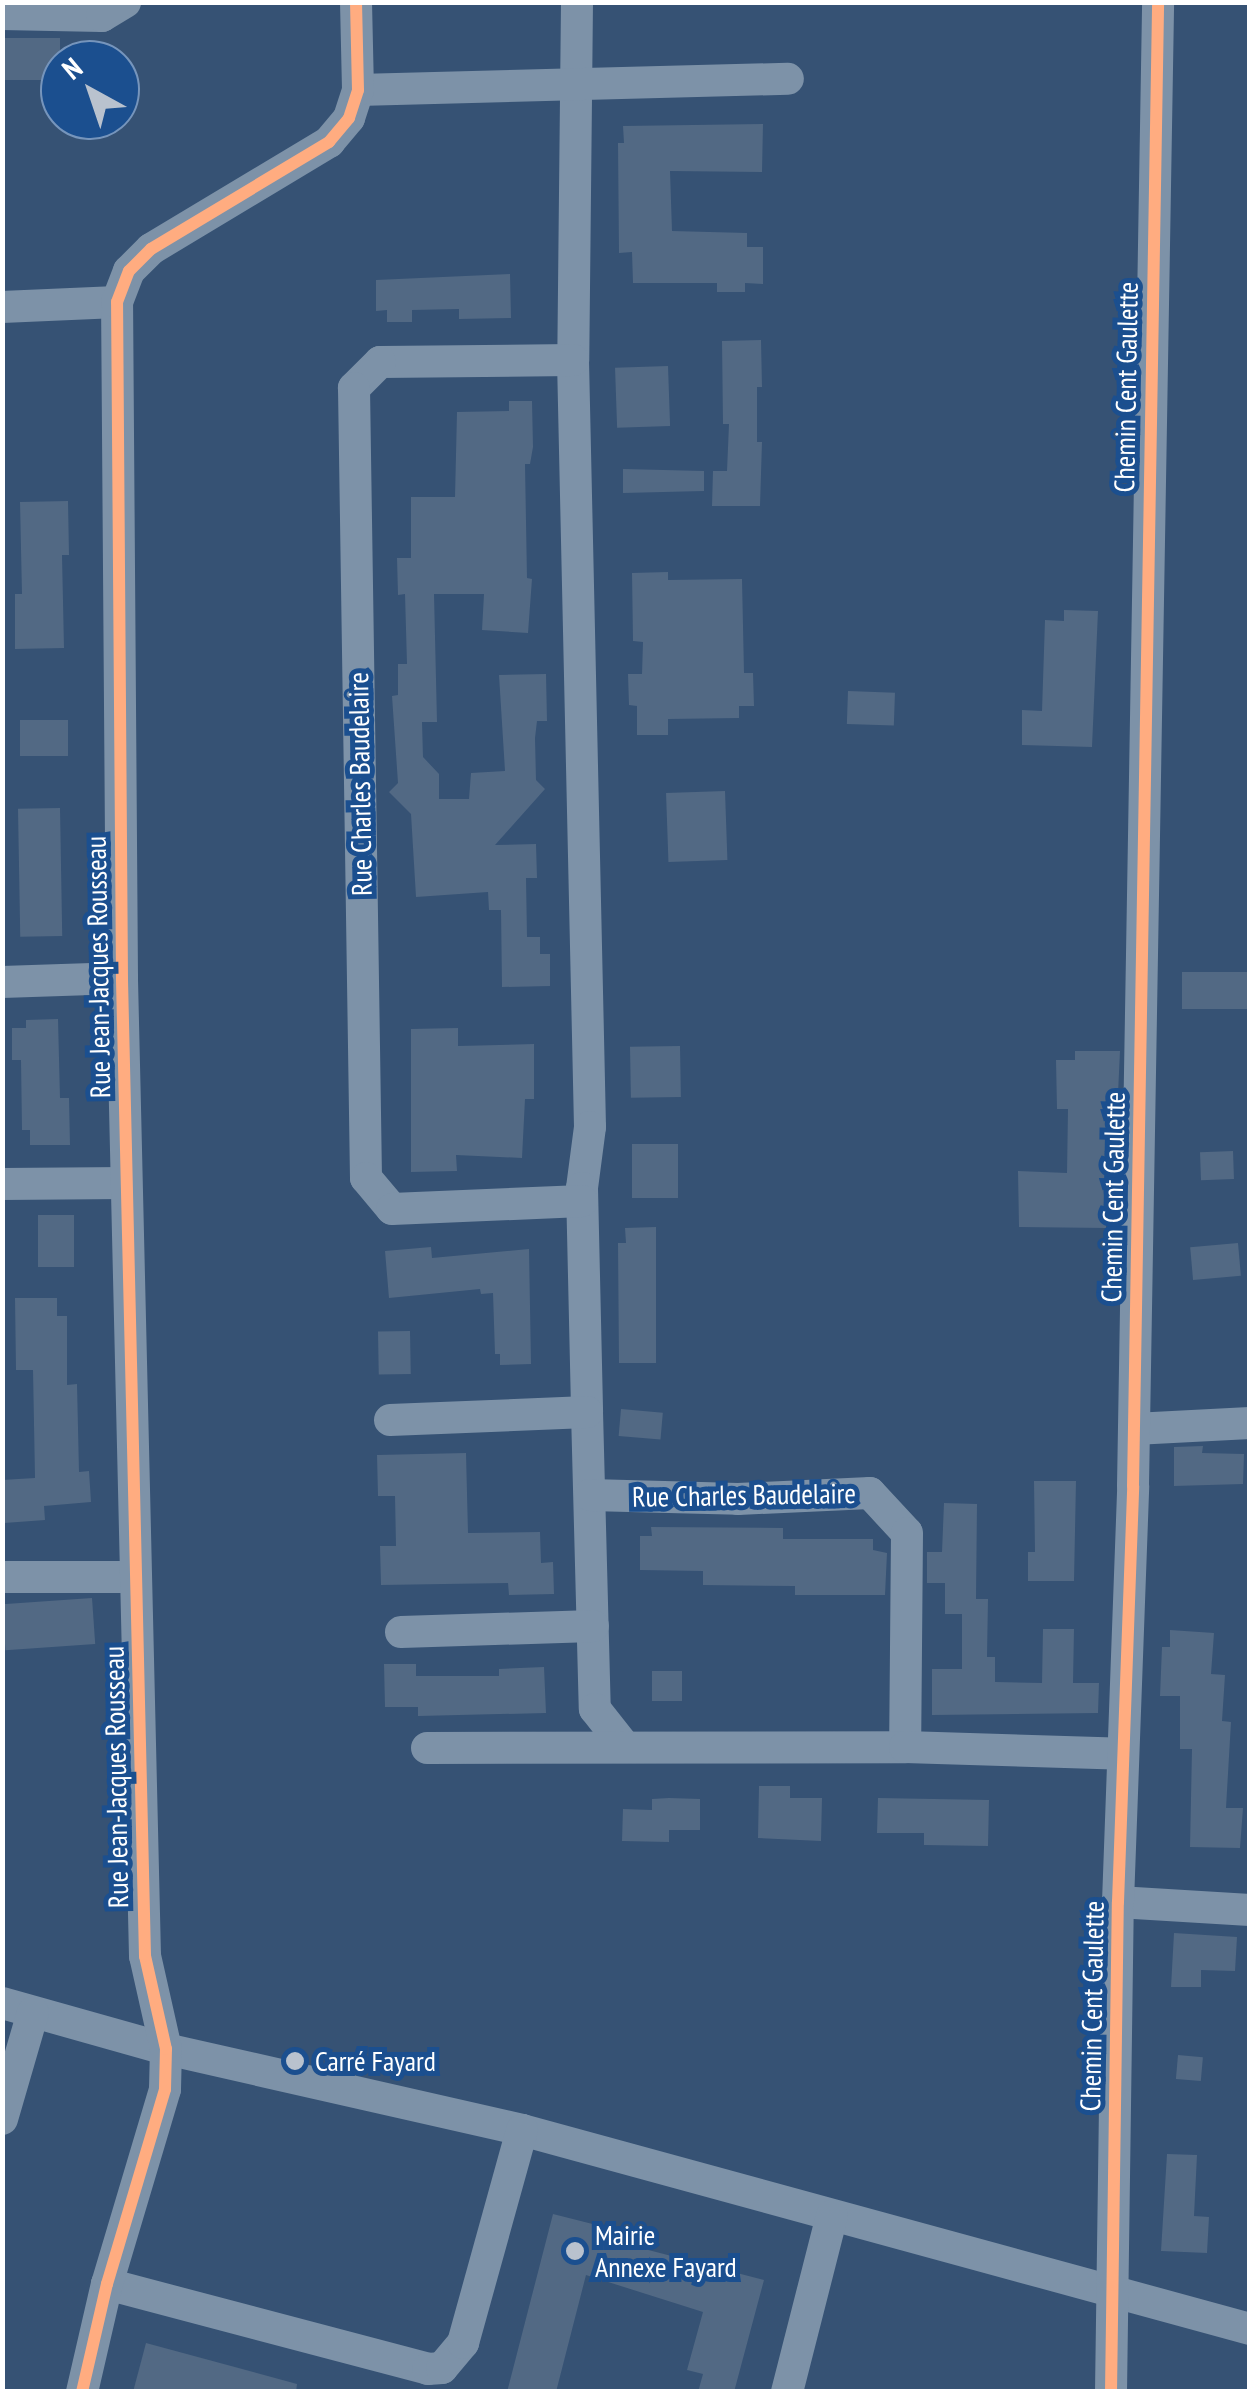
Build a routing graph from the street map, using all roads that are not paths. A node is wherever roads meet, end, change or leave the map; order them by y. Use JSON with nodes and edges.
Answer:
{"nodes":[{"id":1,"x":125,"y":2,"type":"edge"},
{"id":2,"x":356,"y":2,"type":"edge"},
{"id":3,"x":578,"y":2,"type":"edge"},
{"id":4,"x":1158,"y":2,"type":"edge"},
{"id":5,"x":2,"y":14,"type":"edge"},
{"id":6,"x":788,"y":78,"type":"dead end"},
{"id":7,"x":579,"y":84,"type":"junction"},
{"id":8,"x":358,"y":90,"type":"junction"},
{"id":9,"x":116,"y":302,"type":"junction"},
{"id":10,"x":2,"y":308,"type":"edge"},
{"id":11,"x":573,"y":360,"type":"junction"},
{"id":12,"x":122,"y":978,"type":"junction"},
{"id":13,"x":2,"y":982,"type":"edge"},
{"id":14,"x":126,"y":1183,"type":"junction"},
{"id":15,"x":2,"y":1184,"type":"edge"},
{"id":16,"x":582,"y":1201,"type":"junction"},
{"id":17,"x":587,"y":1412,"type":"junction"},
{"id":18,"x":390,"y":1420,"type":"dead end"},
{"id":19,"x":1250,"y":1423,"type":"edge"},
{"id":20,"x":1134,"y":1429,"type":"junction"},
{"id":21,"x":590,"y":1495,"type":"junction"},
{"id":22,"x":2,"y":1577,"type":"edge"},
{"id":23,"x":136,"y":1577,"type":"junction"},
{"id":24,"x":594,"y":1626,"type":"junction"},
{"id":25,"x":400,"y":1632,"type":"dead end"},
{"id":26,"x":624,"y":1746,"type":"junction"},
{"id":27,"x":427,"y":1748,"type":"dead end"},
{"id":28,"x":905,"y":1748,"type":"junction"},
{"id":29,"x":1122,"y":1754,"type":"junction"},
{"id":30,"x":1118,"y":1902,"type":"junction"},
{"id":31,"x":1250,"y":1910,"type":"edge"},
{"id":32,"x":18,"y":2007,"type":"edge"},
{"id":33,"x":166,"y":2049,"type":"junction"},
{"id":34,"x":2,"y":2119,"type":"edge"},
{"id":35,"x":522,"y":2130,"type":"junction"},
{"id":36,"x":832,"y":2216,"type":"junction"},
{"id":37,"x":107,"y":2284,"type":"junction"},
{"id":38,"x":1112,"y":2290,"type":"junction"},
{"id":39,"x":1250,"y":2328,"type":"edge"},
{"id":40,"x":82,"y":2392,"type":"edge"},
{"id":41,"x":787,"y":2392,"type":"edge"},
{"id":42,"x":1111,"y":2392,"type":"edge"}],
"edges":[{"from":1,"to":5,"type":"street"},
{"from":2,"to":8,"type":"street"},
{"from":3,"to":7,"type":"street"},
{"from":4,"to":20,"type":"street","name":"Chemin Cent Gaulette"},
{"from":6,"to":7,"type":"street"},
{"from":7,"to":8,"type":"street"},
{"from":7,"to":11,"type":"street"},
{"from":8,"to":9,"type":"street"},
{"from":9,"to":10,"type":"street"},
{"from":9,"to":12,"type":"street","name":"Rue Jean-Jacques Rousseau"},
{"from":11,"to":16,"type":"street"},
{"from":11,"to":16,"type":"street","name":"Rue Charles Baudelaire"},
{"from":12,"to":13,"type":"street"},
{"from":12,"to":14,"type":"street","name":"Rue Jean-Jacques Rousseau"},
{"from":14,"to":15,"type":"street"},
{"from":14,"to":23,"type":"street","name":"Rue Jean-Jacques Rousseau"},
{"from":16,"to":17,"type":"street"},
{"from":17,"to":18,"type":"street"},
{"from":17,"to":21,"type":"street"},
{"from":19,"to":20,"type":"street"},
{"from":20,"to":29,"type":"street","name":"Chemin Cent Gaulette"},
{"from":21,"to":24,"type":"street"},
{"from":21,"to":28,"type":"street","name":"Rue Charles Baudelaire"},
{"from":22,"to":23,"type":"street"},
{"from":23,"to":33,"type":"street","name":"Rue Jean-Jacques Rousseau"},
{"from":24,"to":25,"type":"street"},
{"from":24,"to":26,"type":"street"},
{"from":26,"to":27,"type":"street"},
{"from":26,"to":28,"type":"street"},
{"from":28,"to":29,"type":"street"},
{"from":29,"to":30,"type":"street","name":"Chemin Cent Gaulette"},
{"from":30,"to":31,"type":"street"},
{"from":30,"to":38,"type":"street","name":"Chemin Cent Gaulette"},
{"from":32,"to":33,"type":"street"},
{"from":32,"to":34,"type":"street"},
{"from":33,"to":35,"type":"street"},
{"from":33,"to":37,"type":"street","name":"Rue Jean-Jacques Rousseau"},
{"from":35,"to":36,"type":"street"},
{"from":35,"to":37,"type":"street"},
{"from":36,"to":38,"type":"street"},
{"from":36,"to":41,"type":"street"},
{"from":37,"to":40,"type":"street","name":"Rue Jean-Jacques Rousseau"},
{"from":38,"to":39,"type":"street"},
{"from":38,"to":42,"type":"street","name":"Chemin Cent Gaulette"}]}
